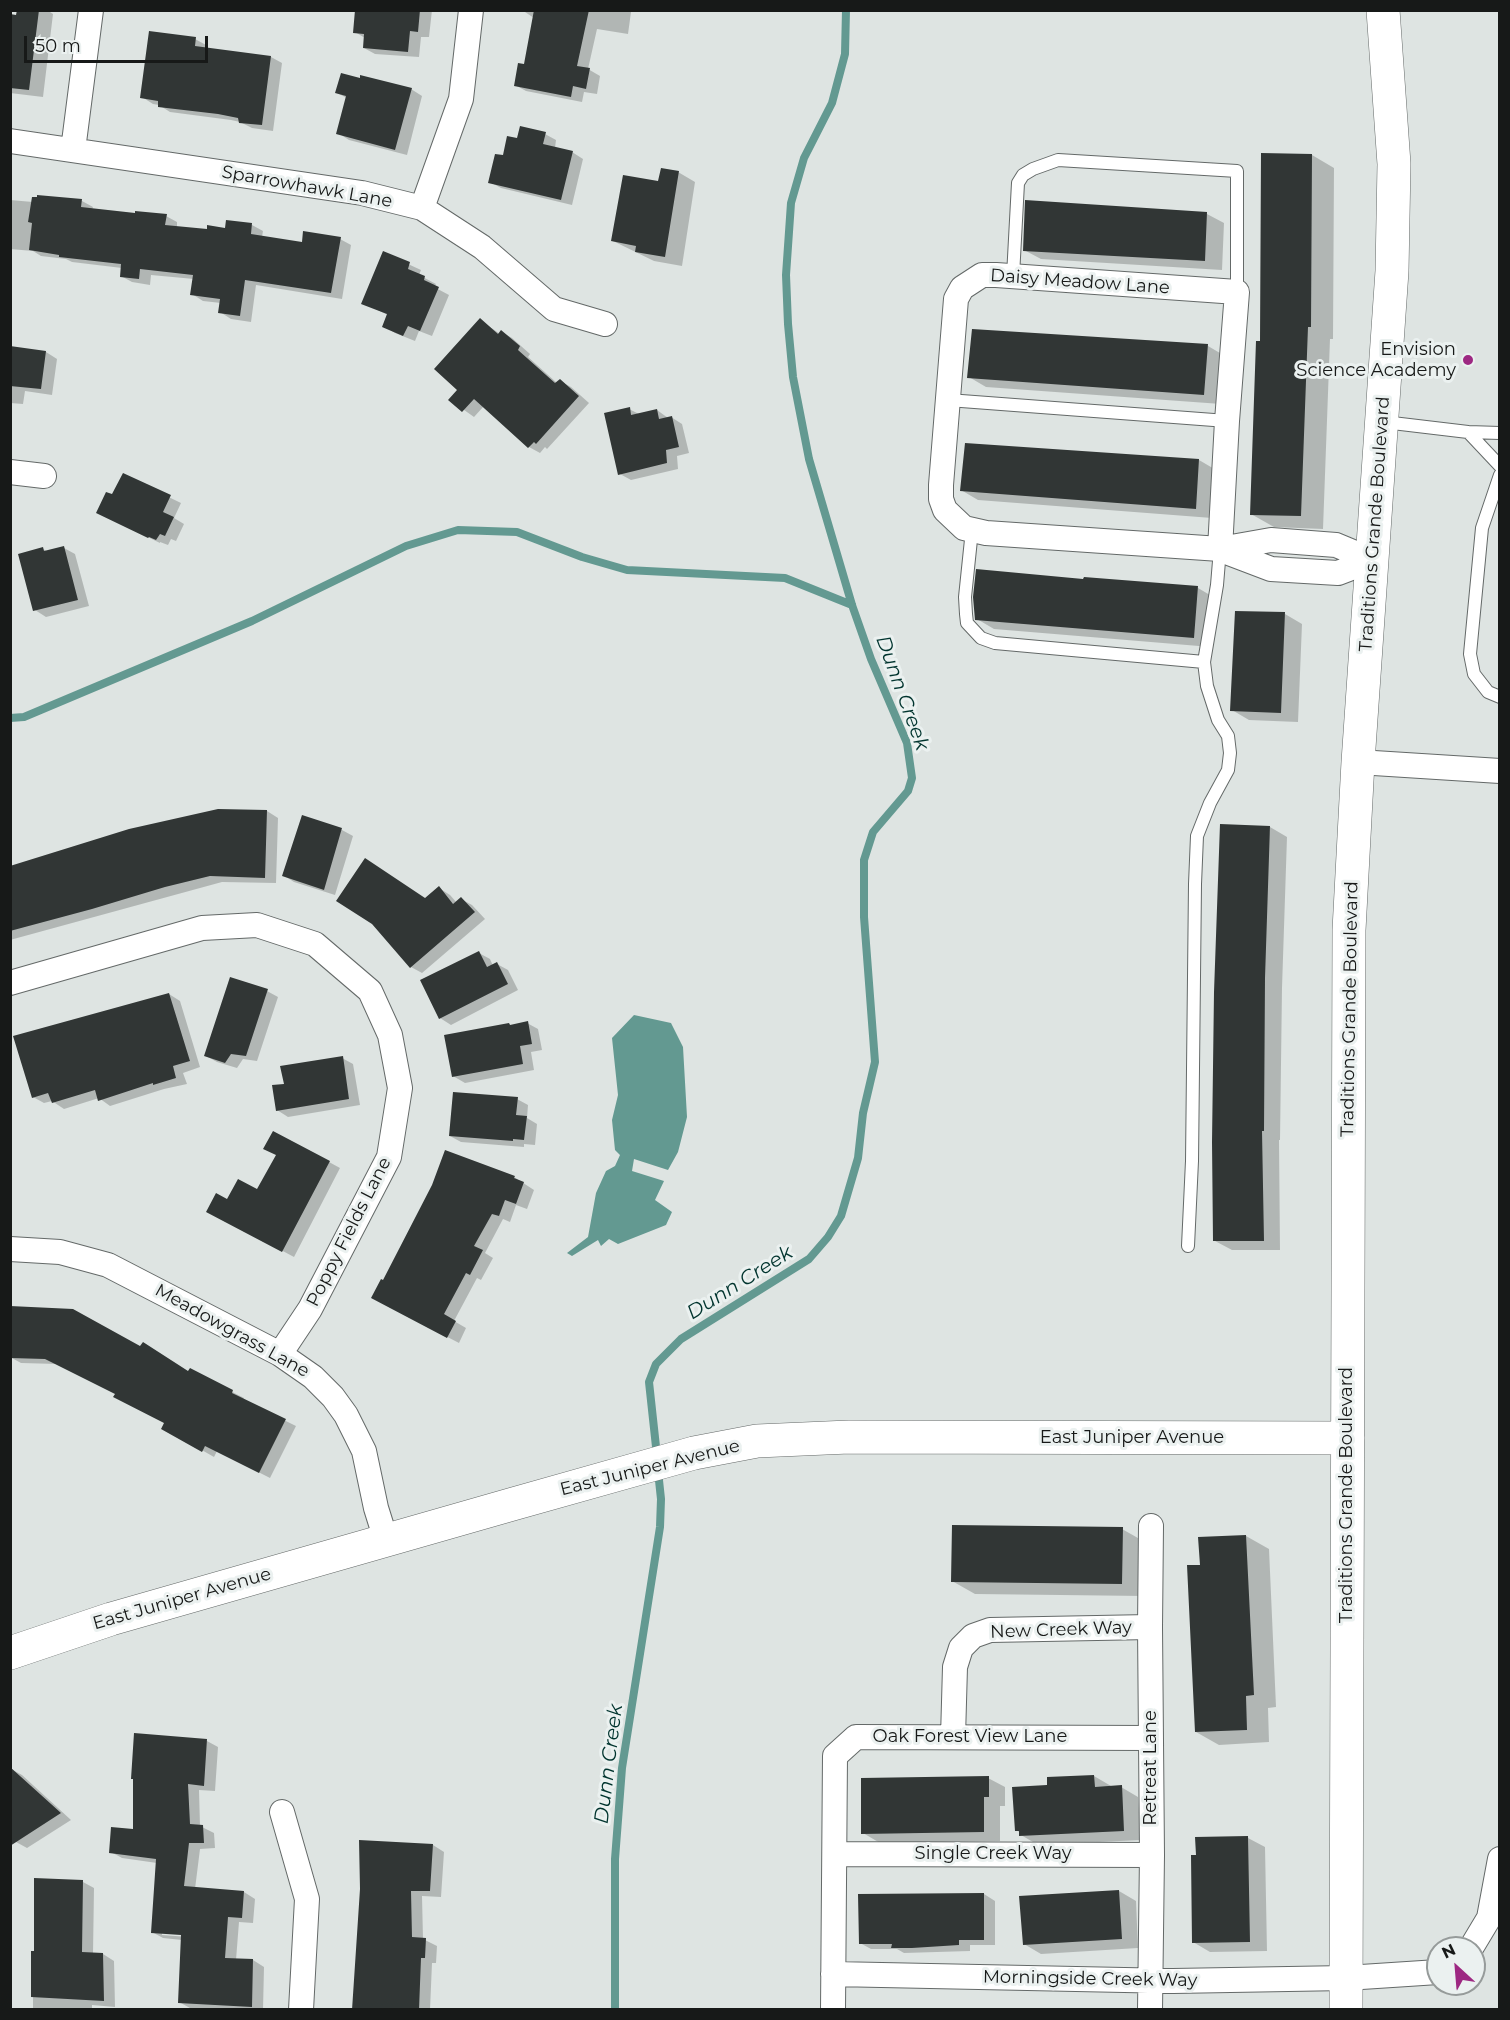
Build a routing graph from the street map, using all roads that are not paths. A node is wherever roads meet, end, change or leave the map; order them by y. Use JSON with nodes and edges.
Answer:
{"nodes":[{"id":1,"x":91,"y":10,"type":"edge"},
{"id":2,"x":471,"y":10,"type":"edge"},
{"id":3,"x":1383,"y":10,"type":"edge"},
{"id":4,"x":10,"y":141,"type":"edge"},
{"id":5,"x":73,"y":150,"type":"junction"},
{"id":6,"x":422,"y":208,"type":"junction"},
{"id":7,"x":1013,"y":276,"type":"junction"},
{"id":8,"x":1237,"y":292,"type":"junction"},
{"id":9,"x":604,"y":324,"type":"dead end"},
{"id":10,"x":948,"y":400,"type":"junction"},
{"id":11,"x":1227,"y":422,"type":"junction"},
{"id":12,"x":1382,"y":422,"type":"junction"},
{"id":13,"x":1468,"y":432,"type":"junction"},
{"id":14,"x":1500,"y":434,"type":"edge"},
{"id":15,"x":1500,"y":466,"type":"edge"},
{"id":16,"x":10,"y":472,"type":"edge"},
{"id":17,"x":1500,"y":475,"type":"edge"},
{"id":18,"x":44,"y":476,"type":"dead end"},
{"id":19,"x":972,"y":530,"type":"junction"},
{"id":20,"x":1220,"y":549,"type":"junction"},
{"id":21,"x":1372,"y":560,"type":"junction"},
{"id":22,"x":1204,"y":662,"type":"junction"},
{"id":23,"x":1500,"y":697,"type":"edge"},
{"id":24,"x":1358,"y":762,"type":"junction"},
{"id":25,"x":1500,"y":771,"type":"edge"},
{"id":26,"x":10,"y":983,"type":"edge"},
{"id":27,"x":1188,"y":1246,"type":"dead end"},
{"id":28,"x":10,"y":1249,"type":"edge"},
{"id":29,"x":280,"y":1354,"type":"junction"},
{"id":30,"x":1348,"y":1438,"type":"junction"},
{"id":31,"x":1151,"y":1526,"type":"dead end"},
{"id":32,"x":386,"y":1540,"type":"junction"},
{"id":33,"x":1150,"y":1627,"type":"junction"},
{"id":34,"x":10,"y":1653,"type":"edge"},
{"id":35,"x":953,"y":1737,"type":"junction"},
{"id":36,"x":1151,"y":1738,"type":"junction"},
{"id":37,"x":282,"y":1812,"type":"dead end"},
{"id":38,"x":835,"y":1854,"type":"junction"},
{"id":39,"x":1152,"y":1855,"type":"junction"},
{"id":40,"x":1500,"y":1859,"type":"edge"},
{"id":41,"x":1478,"y":1936,"type":"edge"},
{"id":42,"x":833,"y":1974,"type":"junction"},
{"id":43,"x":1426,"y":1975,"type":"edge"},
{"id":44,"x":1150,"y":1980,"type":"junction"},
{"id":45,"x":1346,"y":1994,"type":"edge"},
{"id":46,"x":301,"y":2010,"type":"edge"},
{"id":47,"x":833,"y":2010,"type":"edge"},
{"id":48,"x":1150,"y":2010,"type":"edge"}],
"edges":[{"from":1,"to":5,"type":"street"},
{"from":2,"to":6,"type":"street"},
{"from":3,"to":12,"type":"main road","name":"Traditions Grande Boulevard"},
{"from":4,"to":5,"type":"street","name":"Sparrowhawk Lane"},
{"from":5,"to":6,"type":"street","name":"Sparrowhawk Lane"},
{"from":6,"to":9,"type":"street","name":"Sparrowhawk Lane"},
{"from":7,"to":8,"type":"street","name":"Daisy Meadow Lane"},
{"from":7,"to":8,"type":"lane"},
{"from":7,"to":10,"type":"street","name":"Daisy Meadow Lane"},
{"from":8,"to":11,"type":"street"},
{"from":10,"to":11,"type":"lane"},
{"from":10,"to":19,"type":"street","name":"Daisy Meadow Lane"},
{"from":11,"to":20,"type":"street"},
{"from":12,"to":13,"type":"lane"},
{"from":12,"to":21,"type":"main road","name":"Traditions Grande Boulevard"},
{"from":13,"to":14,"type":"lane"},
{"from":13,"to":15,"type":"lane"},
{"from":16,"to":18,"type":"street"},
{"from":17,"to":23,"type":"lane"},
{"from":19,"to":20,"type":"street","name":"Daisy Meadow Lane"},
{"from":19,"to":22,"type":"lane"},
{"from":20,"to":21,"type":"street","name":"Daisy Meadow Lane"},
{"from":20,"to":22,"type":"lane"},
{"from":21,"to":24,"type":"main road","name":"Traditions Grande Boulevard"},
{"from":22,"to":27,"type":"lane"},
{"from":24,"to":25,"type":"street"},
{"from":24,"to":30,"type":"main road","name":"Traditions Grande Boulevard"},
{"from":26,"to":29,"type":"street","name":"Poppy Fields Lane"},
{"from":28,"to":29,"type":"street","name":"Meadowgrass Lane"},
{"from":29,"to":32,"type":"street","name":"Meadowgrass Lane"},
{"from":30,"to":32,"type":"main road","name":"East Juniper Avenue"},
{"from":30,"to":45,"type":"main road","name":"Traditions Grande Boulevard"},
{"from":31,"to":33,"type":"street","name":"Retreat Lane"},
{"from":32,"to":34,"type":"main road","name":"East Juniper Avenue"},
{"from":33,"to":35,"type":"street","name":"New Creek Way"},
{"from":33,"to":36,"type":"street","name":"Retreat Lane"},
{"from":35,"to":36,"type":"street","name":"Oak Forest View Lane"},
{"from":35,"to":38,"type":"street","name":"Oak Forest View Lane"},
{"from":36,"to":39,"type":"street","name":"Retreat Lane"},
{"from":37,"to":46,"type":"street"},
{"from":38,"to":39,"type":"street","name":"Single Creek Way"},
{"from":38,"to":42,"type":"street","name":"Oak Forest View Lane"},
{"from":39,"to":44,"type":"street","name":"Retreat Lane"},
{"from":40,"to":41,"type":"street"},
{"from":42,"to":44,"type":"street","name":"Morningside Creek Way"},
{"from":42,"to":47,"type":"street","name":"Oak Forest View Lane"},
{"from":43,"to":45,"type":"street","name":"Morningside Creek Way"},
{"from":44,"to":45,"type":"street","name":"Morningside Creek Way"},
{"from":44,"to":48,"type":"street","name":"Retreat Lane"}]}
